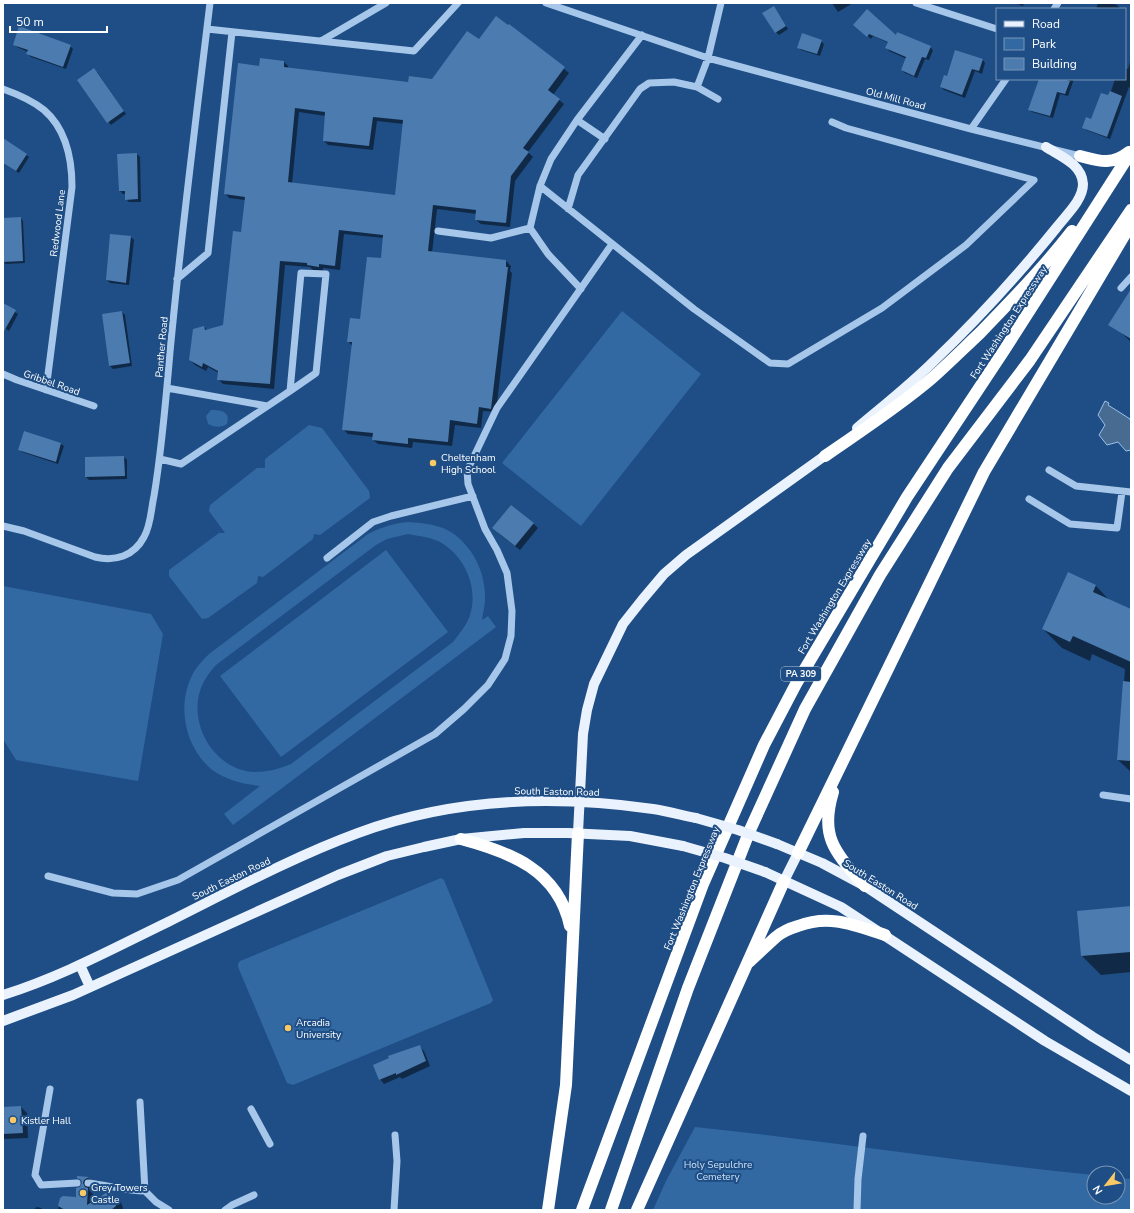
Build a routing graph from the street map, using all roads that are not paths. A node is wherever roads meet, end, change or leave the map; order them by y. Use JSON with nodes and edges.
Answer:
{"nodes":[{"id":1,"x":210,"y":3,"type":"edge"},
{"id":2,"x":386,"y":3,"type":"edge"},
{"id":3,"x":458,"y":3,"type":"edge"},
{"id":4,"x":546,"y":3,"type":"edge"},
{"id":5,"x":721,"y":3,"type":"edge"},
{"id":6,"x":916,"y":3,"type":"edge"},
{"id":7,"x":207,"y":29,"type":"junction"},
{"id":8,"x":996,"y":29,"type":"edge"},
{"id":9,"x":232,"y":32,"type":"junction"},
{"id":10,"x":642,"y":35,"type":"junction"},
{"id":11,"x":321,"y":41,"type":"junction"},
{"id":12,"x":708,"y":58,"type":"junction"},
{"id":13,"x":1005,"y":80,"type":"edge"},
{"id":14,"x":697,"y":87,"type":"junction"},
{"id":15,"x":3,"y":89,"type":"edge"},
{"id":16,"x":718,"y":99,"type":"dead end"},
{"id":17,"x":577,"y":120,"type":"junction"},
{"id":18,"x":832,"y":122,"type":"dead end"},
{"id":19,"x":971,"y":129,"type":"junction"},
{"id":20,"x":604,"y":139,"type":"junction"},
{"id":21,"x":1046,"y":147,"type":"junction"},
{"id":22,"x":1131,"y":151,"type":"edge"},
{"id":23,"x":1080,"y":156,"type":"joint"},
{"id":24,"x":1110,"y":184,"type":"junction"},
{"id":25,"x":540,"y":186,"type":"junction"},
{"id":26,"x":568,"y":209,"type":"junction"},
{"id":27,"x":1131,"y":210,"type":"edge"},
{"id":28,"x":1131,"y":224,"type":"edge"},
{"id":29,"x":530,"y":228,"type":"junction"},
{"id":30,"x":438,"y":231,"type":"dead end"},
{"id":31,"x":612,"y":244,"type":"junction"},
{"id":32,"x":1131,"y":277,"type":"edge"},
{"id":33,"x":177,"y":279,"type":"junction"},
{"id":34,"x":1120,"y":288,"type":"dead end"},
{"id":35,"x":581,"y":289,"type":"junction"},
{"id":36,"x":3,"y":374,"type":"edge"},
{"id":37,"x":167,"y":388,"type":"junction"},
{"id":38,"x":46,"y":390,"type":"junction"},
{"id":39,"x":290,"y":391,"type":"junction"},
{"id":40,"x":94,"y":406,"type":"dead end"},
{"id":41,"x":267,"y":406,"type":"junction"},
{"id":42,"x":825,"y":456,"type":"junction"},
{"id":43,"x":160,"y":460,"type":"junction"},
{"id":44,"x":1049,"y":470,"type":"dead end"},
{"id":45,"x":1122,"y":492,"type":"junction"},
{"id":46,"x":1131,"y":492,"type":"edge"},
{"id":47,"x":472,"y":496,"type":"junction"},
{"id":48,"x":1029,"y":499,"type":"dead end"},
{"id":49,"x":3,"y":526,"type":"edge"},
{"id":50,"x":327,"y":558,"type":"dead end"},
{"id":51,"x":843,"y":760,"type":"junction"},
{"id":52,"x":1103,"y":795,"type":"dead end"},
{"id":53,"x":1131,"y":798,"type":"edge"},
{"id":54,"x":580,"y":802,"type":"junction"},
{"id":55,"x":578,"y":833,"type":"junction"},
{"id":56,"x":461,"y":839,"type":"junction"},
{"id":57,"x":798,"y":853,"type":"junction"},
{"id":58,"x":48,"y":876,"type":"dead end"},
{"id":59,"x":784,"y":881,"type":"junction"},
{"id":60,"x":865,"y":886,"type":"junction"},
{"id":61,"x":885,"y":935,"type":"junction"},
{"id":62,"x":573,"y":940,"type":"junction"},
{"id":63,"x":80,"y":964,"type":"junction"},
{"id":64,"x":745,"y":966,"type":"junction"},
{"id":65,"x":90,"y":987,"type":"junction"},
{"id":66,"x":3,"y":995,"type":"edge"},
{"id":67,"x":3,"y":1021,"type":"edge"},
{"id":68,"x":1131,"y":1060,"type":"edge"},
{"id":69,"x":50,"y":1088,"type":"dead end"},
{"id":70,"x":1131,"y":1091,"type":"edge"},
{"id":71,"x":140,"y":1102,"type":"dead end"},
{"id":72,"x":251,"y":1109,"type":"dead end"},
{"id":73,"x":395,"y":1135,"type":"dead end"},
{"id":74,"x":863,"y":1136,"type":"dead end"},
{"id":75,"x":270,"y":1144,"type":"dead end"},
{"id":76,"x":77,"y":1183,"type":"dead end"},
{"id":77,"x":88,"y":1183,"type":"dead end"},
{"id":78,"x":145,"y":1191,"type":"junction"},
{"id":79,"x":254,"y":1195,"type":"dead end"},
{"id":80,"x":168,"y":1210,"type":"edge"},
{"id":81,"x":225,"y":1210,"type":"edge"},
{"id":82,"x":394,"y":1210,"type":"edge"},
{"id":83,"x":548,"y":1210,"type":"edge"},
{"id":84,"x":582,"y":1210,"type":"edge"},
{"id":85,"x":611,"y":1210,"type":"edge"},
{"id":86,"x":637,"y":1210,"type":"edge"},
{"id":87,"x":857,"y":1210,"type":"edge"}],
"edges":[{"from":1,"to":7,"type":"street","name":"Panther Road"},
{"from":2,"to":11,"type":"street"},
{"from":3,"to":11,"type":"street"},
{"from":4,"to":10,"type":"street","name":"Old Mill Road"},
{"from":5,"to":12,"type":"street"},
{"from":6,"to":8,"type":"street"},
{"from":7,"to":9,"type":"street"},
{"from":7,"to":33,"type":"street","name":"Panther Road"},
{"from":9,"to":11,"type":"street"},
{"from":9,"to":33,"type":"street"},
{"from":10,"to":12,"type":"street","name":"Old Mill Road"},
{"from":10,"to":17,"type":"street"},
{"from":12,"to":14,"type":"street"},
{"from":12,"to":19,"type":"street","name":"Old Mill Road"},
{"from":13,"to":19,"type":"street"},
{"from":14,"to":16,"type":"street"},
{"from":14,"to":20,"type":"street"},
{"from":15,"to":38,"type":"street","name":"Redwood Lane"},
{"from":17,"to":20,"type":"street"},
{"from":17,"to":25,"type":"street"},
{"from":18,"to":31,"type":"street"},
{"from":19,"to":21,"type":"street","name":"Old Mill Road"},
{"from":20,"to":26,"type":"street"},
{"from":21,"to":23,"type":"street","name":"Old Mill Road"},
{"from":21,"to":42,"type":"main road"},
{"from":22,"to":23,"type":"highway"},
{"from":22,"to":24,"type":"highway","number":"PA 309"},
{"from":24,"to":42,"type":"highway"},
{"from":24,"to":84,"type":"highway","name":"Fort Washington Expressway","number":"PA 309"},
{"from":25,"to":26,"type":"street"},
{"from":25,"to":29,"type":"street"},
{"from":26,"to":31,"type":"street"},
{"from":27,"to":85,"type":"highway","number":"PA 309"},
{"from":28,"to":51,"type":"highway"},
{"from":29,"to":30,"type":"street"},
{"from":29,"to":35,"type":"street"},
{"from":31,"to":35,"type":"street"},
{"from":32,"to":34,"type":"street"},
{"from":33,"to":37,"type":"street","name":"Panther Road"},
{"from":35,"to":47,"type":"street"},
{"from":36,"to":38,"type":"street","name":"Gribbel Road"},
{"from":37,"to":41,"type":"street"},
{"from":37,"to":43,"type":"street","name":"Panther Road"},
{"from":38,"to":40,"type":"street","name":"Gribbel Road"},
{"from":39,"to":39,"type":"street"},
{"from":39,"to":41,"type":"street"},
{"from":41,"to":43,"type":"street"},
{"from":42,"to":54,"type":"main road"},
{"from":43,"to":49,"type":"street","name":"Panther Road"},
{"from":44,"to":45,"type":"street"},
{"from":45,"to":46,"type":"street"},
{"from":45,"to":48,"type":"street"},
{"from":47,"to":50,"type":"street"},
{"from":47,"to":58,"type":"street"},
{"from":51,"to":57,"type":"highway"},
{"from":51,"to":60,"type":"highway"},
{"from":52,"to":53,"type":"street"},
{"from":54,"to":55,"type":"main road"},
{"from":54,"to":57,"type":"main road","name":"South Easton Road","bridge":true},
{"from":54,"to":63,"type":"main road","name":"South Easton Road"},
{"from":55,"to":56,"type":"main road"},
{"from":55,"to":59,"type":"main road","bridge":true},
{"from":55,"to":62,"type":"highway"},
{"from":56,"to":62,"type":"highway"},
{"from":56,"to":65,"type":"main road"},
{"from":57,"to":59,"type":"main road"},
{"from":57,"to":60,"type":"main road","name":"South Easton Road"},
{"from":59,"to":61,"type":"main road"},
{"from":59,"to":64,"type":"highway"},
{"from":60,"to":68,"type":"main road","name":"South Easton Road"},
{"from":61,"to":64,"type":"highway"},
{"from":61,"to":70,"type":"main road"},
{"from":62,"to":83,"type":"highway"},
{"from":63,"to":65,"type":"main road"},
{"from":63,"to":66,"type":"main road","name":"South Easton Road"},
{"from":64,"to":86,"type":"highway"},
{"from":65,"to":67,"type":"main road"},
{"from":69,"to":76,"type":"street"},
{"from":71,"to":78,"type":"street"},
{"from":72,"to":75,"type":"street"},
{"from":73,"to":82,"type":"street"},
{"from":74,"to":87,"type":"street"},
{"from":77,"to":78,"type":"street"},
{"from":78,"to":80,"type":"street"},
{"from":79,"to":81,"type":"street"}]}
